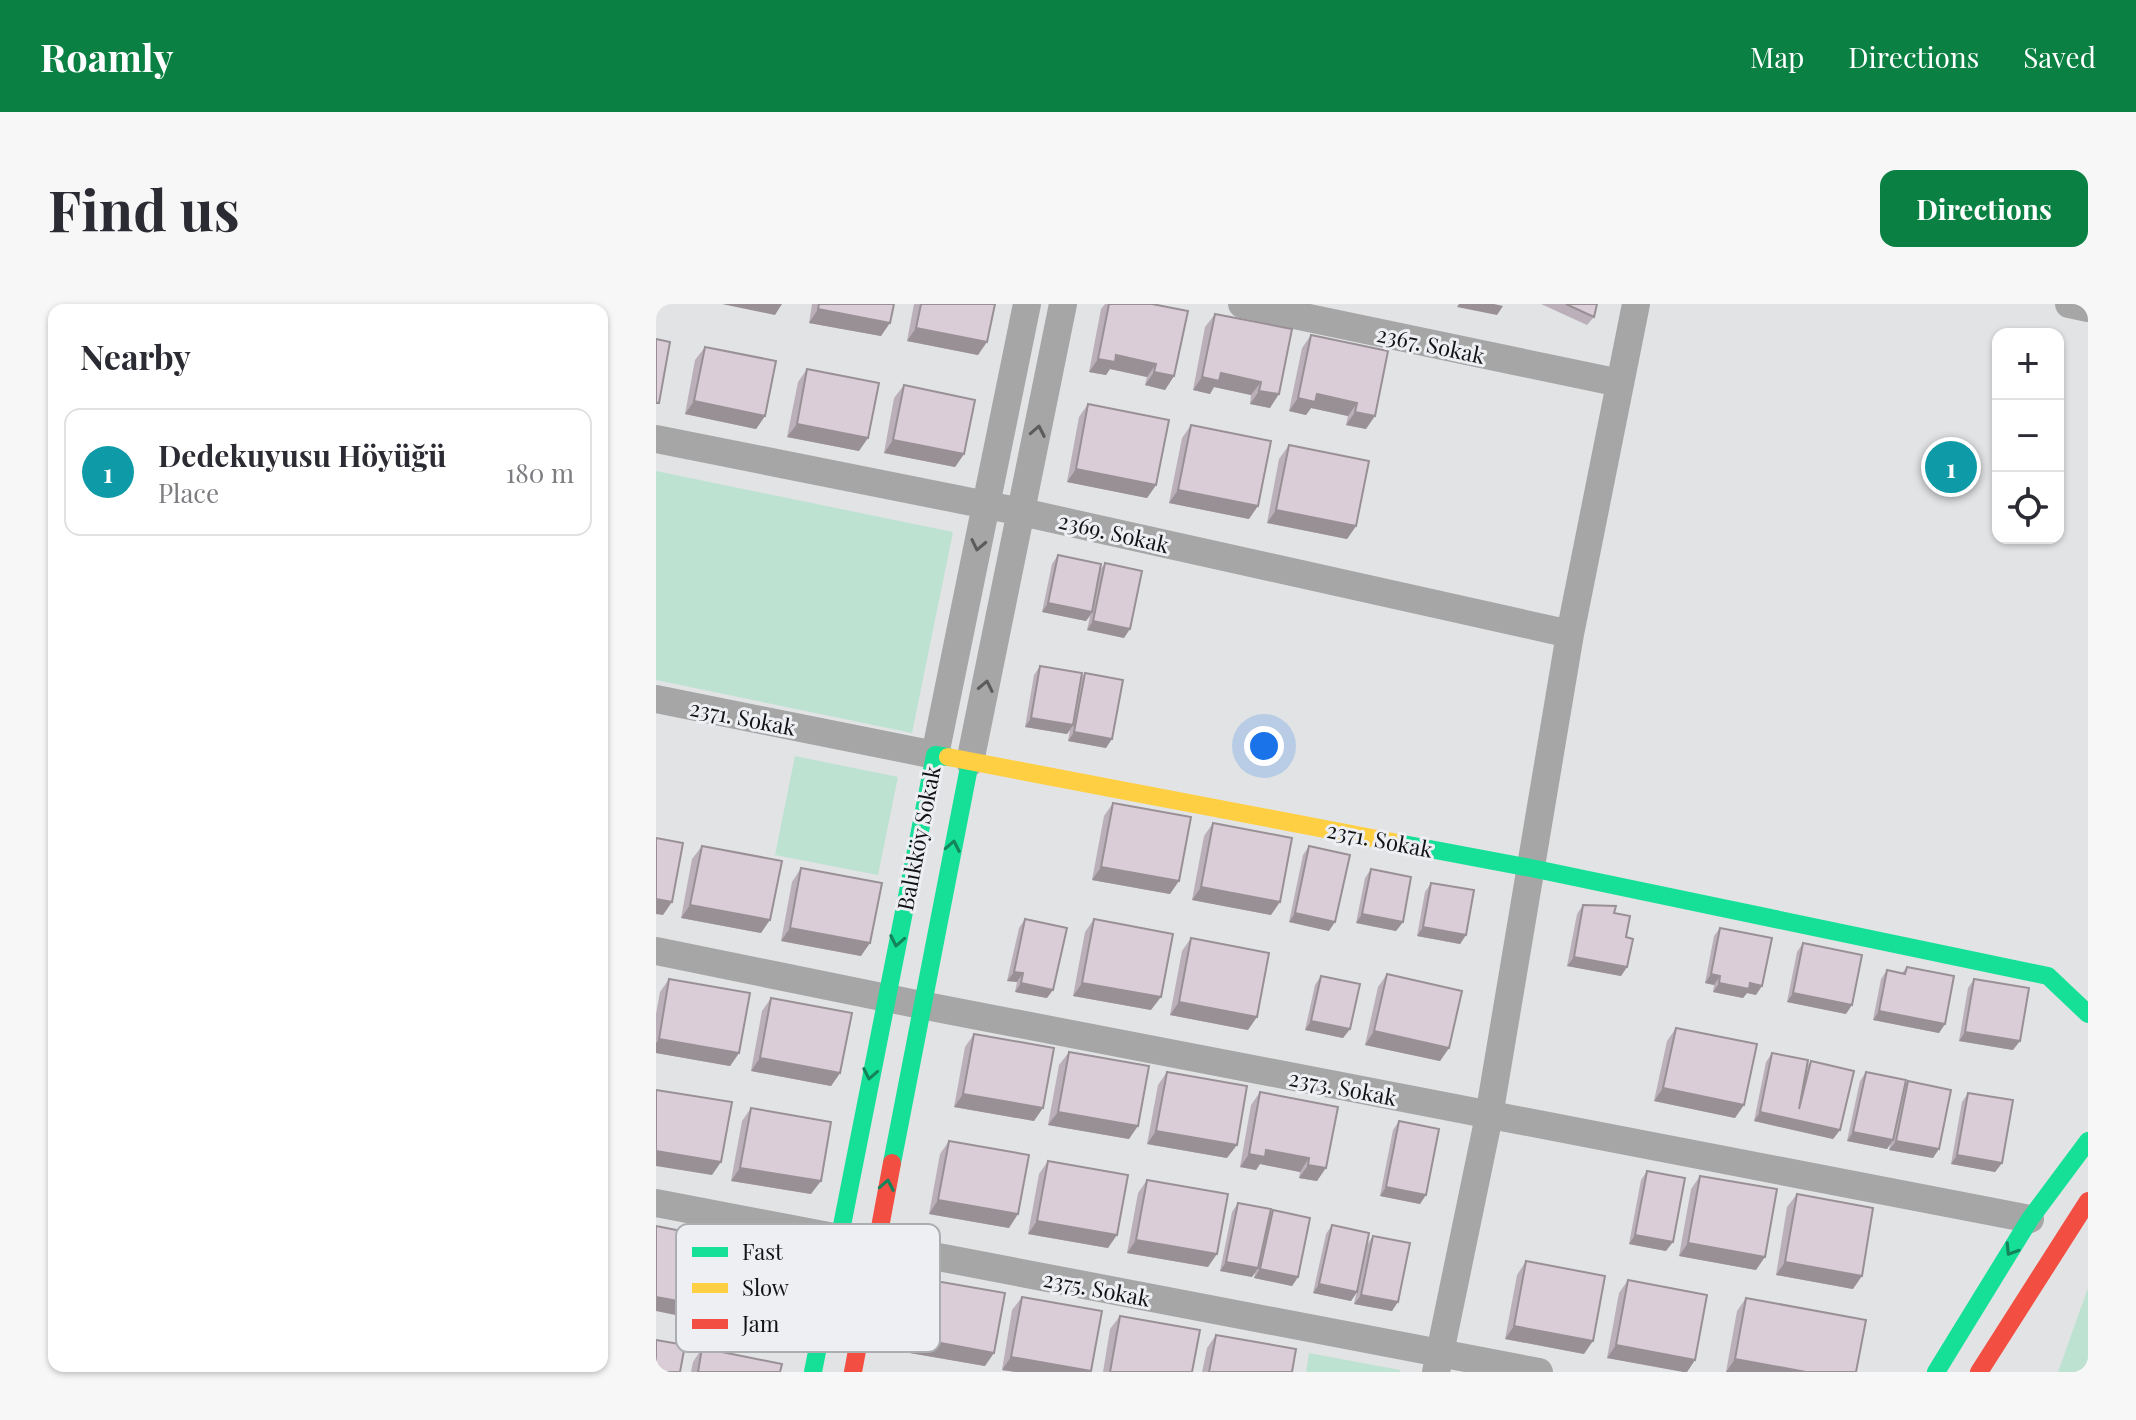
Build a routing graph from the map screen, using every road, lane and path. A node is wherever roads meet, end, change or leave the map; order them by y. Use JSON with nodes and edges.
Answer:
{"nodes":[{"id":1,"x":1027,"y":304,"type":"edge"},
{"id":2,"x":1063,"y":304,"type":"edge"},
{"id":3,"x":1242,"y":304,"type":"edge"},
{"id":4,"x":1636,"y":304,"type":"edge"},
{"id":5,"x":2069,"y":304,"type":"edge"},
{"id":6,"x":2088,"y":308,"type":"edge"},
{"id":7,"x":1620,"y":383,"type":"junction"},
{"id":8,"x":656,"y":439,"type":"edge"},
{"id":9,"x":986,"y":505,"type":"junction"},
{"id":10,"x":1022,"y":512,"type":"junction"},
{"id":11,"x":1570,"y":634,"type":"junction"},
{"id":12,"x":656,"y":699,"type":"edge"},
{"id":13,"x":935,"y":755,"type":"junction"},
{"id":14,"x":970,"y":762,"type":"junction"},
{"id":15,"x":1531,"y":868,"type":"junction"},
{"id":16,"x":656,"y":951,"type":"edge"},
{"id":17,"x":885,"y":998,"type":"junction"},
{"id":18,"x":921,"y":1005,"type":"junction"},
{"id":19,"x":2088,"y":1014,"type":"edge"},
{"id":20,"x":1489,"y":1116,"type":"junction"},
{"id":21,"x":2088,"y":1141,"type":"edge"},
{"id":22,"x":2088,"y":1201,"type":"edge"},
{"id":23,"x":656,"y":1203,"type":"edge"},
{"id":24,"x":2030,"y":1219,"type":"junction"},
{"id":25,"x":768,"y":1224,"type":"edge"},
{"id":26,"x":841,"y":1224,"type":"edge"},
{"id":27,"x":880,"y":1224,"type":"edge"},
{"id":28,"x":940,"y":1259,"type":"edge"},
{"id":29,"x":817,"y":1352,"type":"edge"},
{"id":30,"x":857,"y":1352,"type":"edge"},
{"id":31,"x":1438,"y":1364,"type":"edge"},
{"id":32,"x":813,"y":1372,"type":"edge"},
{"id":33,"x":853,"y":1372,"type":"edge"},
{"id":34,"x":1539,"y":1372,"type":"edge"},
{"id":35,"x":1936,"y":1372,"type":"edge"},
{"id":36,"x":1979,"y":1372,"type":"edge"}],
"edges":[{"from":1,"to":9,"type":"street","name":"Balıkköy Sokak"},
{"from":10,"to":2,"type":"street","name":"Balıkköy Sokak","one_way":true},
{"from":3,"to":7,"type":"street","name":"2367. Sokak"},
{"from":4,"to":7,"type":"street"},
{"from":5,"to":6,"type":"street"},
{"from":7,"to":11,"type":"street"},
{"from":8,"to":9,"type":"street","name":"2369. Sokak"},
{"from":9,"to":10,"type":"street","name":"2369. Sokak"},
{"from":9,"to":13,"type":"street","name":"Balıkköy Sokak","one_way":true},
{"from":10,"to":11,"type":"street","name":"2369. Sokak"},
{"from":14,"to":10,"type":"street","name":"Balıkköy Sokak","one_way":true},
{"from":11,"to":15,"type":"street"},
{"from":12,"to":13,"type":"street","name":"2371. Sokak"},
{"from":13,"to":14,"type":"street","name":"2371. Sokak"},
{"from":13,"to":17,"type":"street","name":"Balıkköy Sokak","one_way":true},
{"from":14,"to":15,"type":"street","name":"2371. Sokak"},
{"from":18,"to":14,"type":"street","name":"Balıkköy Sokak","one_way":true},
{"from":15,"to":19,"type":"street","name":"2371. Sokak"},
{"from":15,"to":20,"type":"street"},
{"from":16,"to":17,"type":"street","name":"2373. Sokak"},
{"from":17,"to":18,"type":"street","name":"2373. Sokak"},
{"from":17,"to":26,"type":"street","name":"Balıkköy Sokak","one_way":true},
{"from":18,"to":20,"type":"street","name":"2373. Sokak"},
{"from":27,"to":18,"type":"street","name":"Balıkköy Sokak","one_way":true},
{"from":20,"to":24,"type":"street","name":"2373. Sokak"},
{"from":20,"to":31,"type":"street"},
{"from":21,"to":24,"type":"street"},
{"from":22,"to":36,"type":"street"},
{"from":23,"to":25,"type":"street","name":"2375. Sokak"},
{"from":24,"to":35,"type":"street","one_way":true},
{"from":28,"to":31,"type":"street","name":"2375. Sokak"},
{"from":29,"to":32,"type":"street","name":"Balıkköy Sokak"},
{"from":30,"to":33,"type":"street","name":"Balıkköy Sokak"},
{"from":31,"to":34,"type":"street","name":"2375. Sokak"}]}
